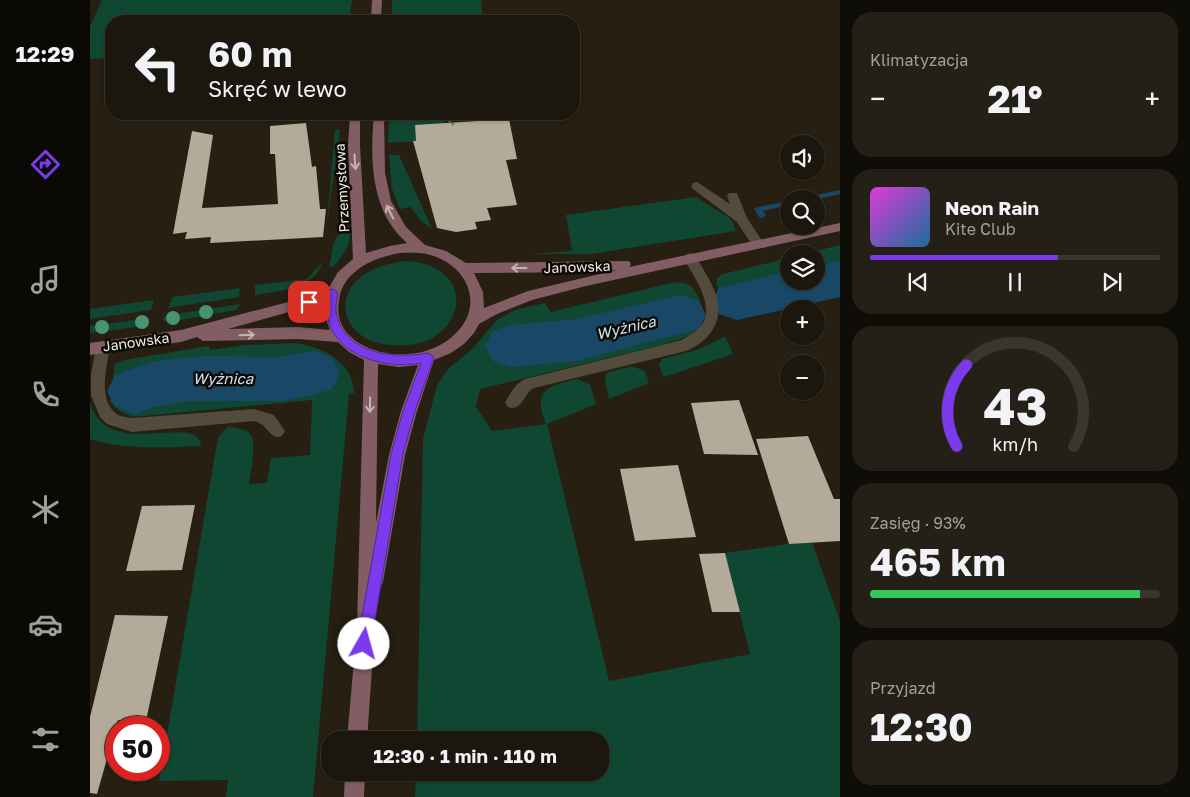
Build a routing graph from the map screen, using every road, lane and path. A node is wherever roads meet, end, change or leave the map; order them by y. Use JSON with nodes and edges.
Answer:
{"nodes":[{"id":1,"x":377,"y":0,"type":"edge"},
{"id":2,"x":376,"y":15,"type":"edge"},
{"id":3,"x":355,"y":120,"type":"edge"},
{"id":4,"x":379,"y":120,"type":"edge"},
{"id":5,"x":449,"y":120,"type":"edge"},
{"id":6,"x":454,"y":125,"type":"dead end"},
{"id":7,"x":697,"y":186,"type":"dead end"},
{"id":8,"x":732,"y":196,"type":"dead end"},
{"id":9,"x":741,"y":218,"type":"junction"},
{"id":10,"x":840,"y":227,"type":"edge"},
{"id":11,"x":759,"y":245,"type":"junction"},
{"id":12,"x":422,"y":249,"type":"junction"},
{"id":13,"x":690,"y":258,"type":"junction"},
{"id":14,"x":360,"y":261,"type":"junction"},
{"id":15,"x":464,"y":268,"type":"junction"},
{"id":16,"x":333,"y":293,"type":"junction"},
{"id":17,"x":476,"y":320,"type":"junction"},
{"id":18,"x":181,"y":336,"type":"junction"},
{"id":19,"x":342,"y":337,"type":"junction"},
{"id":20,"x":96,"y":348,"type":"edge"},
{"id":21,"x":371,"y":356,"type":"junction"},
{"id":22,"x":428,"y":357,"type":"junction"},
{"id":23,"x":513,"y":403,"type":"dead end"},
{"id":24,"x":277,"y":431,"type":"dead end"},
{"id":25,"x":366,"y":626,"type":"junction"},
{"id":26,"x":358,"y":731,"type":"edge"},
{"id":27,"x":355,"y":781,"type":"edge"},
{"id":28,"x":354,"y":797,"type":"edge"}],
"edges":[{"from":1,"to":2,"type":"main road"},
{"from":3,"to":14,"type":"main road","name":"Przemysłowa","one_way":true},
{"from":12,"to":4,"type":"main road","one_way":true},
{"from":5,"to":6,"type":"path"},
{"from":7,"to":9,"type":"street"},
{"from":8,"to":9,"type":"street"},
{"from":9,"to":11,"type":"street"},
{"from":10,"to":11,"type":"main road","name":"Janowska"},
{"from":11,"to":13,"type":"main road","name":"Janowska"},
{"from":12,"to":14,"type":"main road"},
{"from":12,"to":15,"type":"main road"},
{"from":13,"to":15,"type":"main road","name":"Janowska","one_way":true},
{"from":13,"to":17,"type":"main road","name":"Janowska"},
{"from":13,"to":23,"type":"street"},
{"from":14,"to":16,"type":"main road"},
{"from":15,"to":17,"type":"main road"},
{"from":16,"to":18,"type":"main road","name":"Janowska"},
{"from":16,"to":19,"type":"main road"},
{"from":17,"to":22,"type":"main road"},
{"from":18,"to":19,"type":"main road","name":"Janowska","one_way":true},
{"from":18,"to":20,"type":"main road","name":"Janowska"},
{"from":19,"to":21,"type":"main road"},
{"from":20,"to":24,"type":"street"},
{"from":21,"to":22,"type":"main road"},
{"from":21,"to":25,"type":"main road","one_way":true},
{"from":22,"to":25,"type":"main road"},
{"from":25,"to":26,"type":"main road"},
{"from":27,"to":28,"type":"main road"}]}
